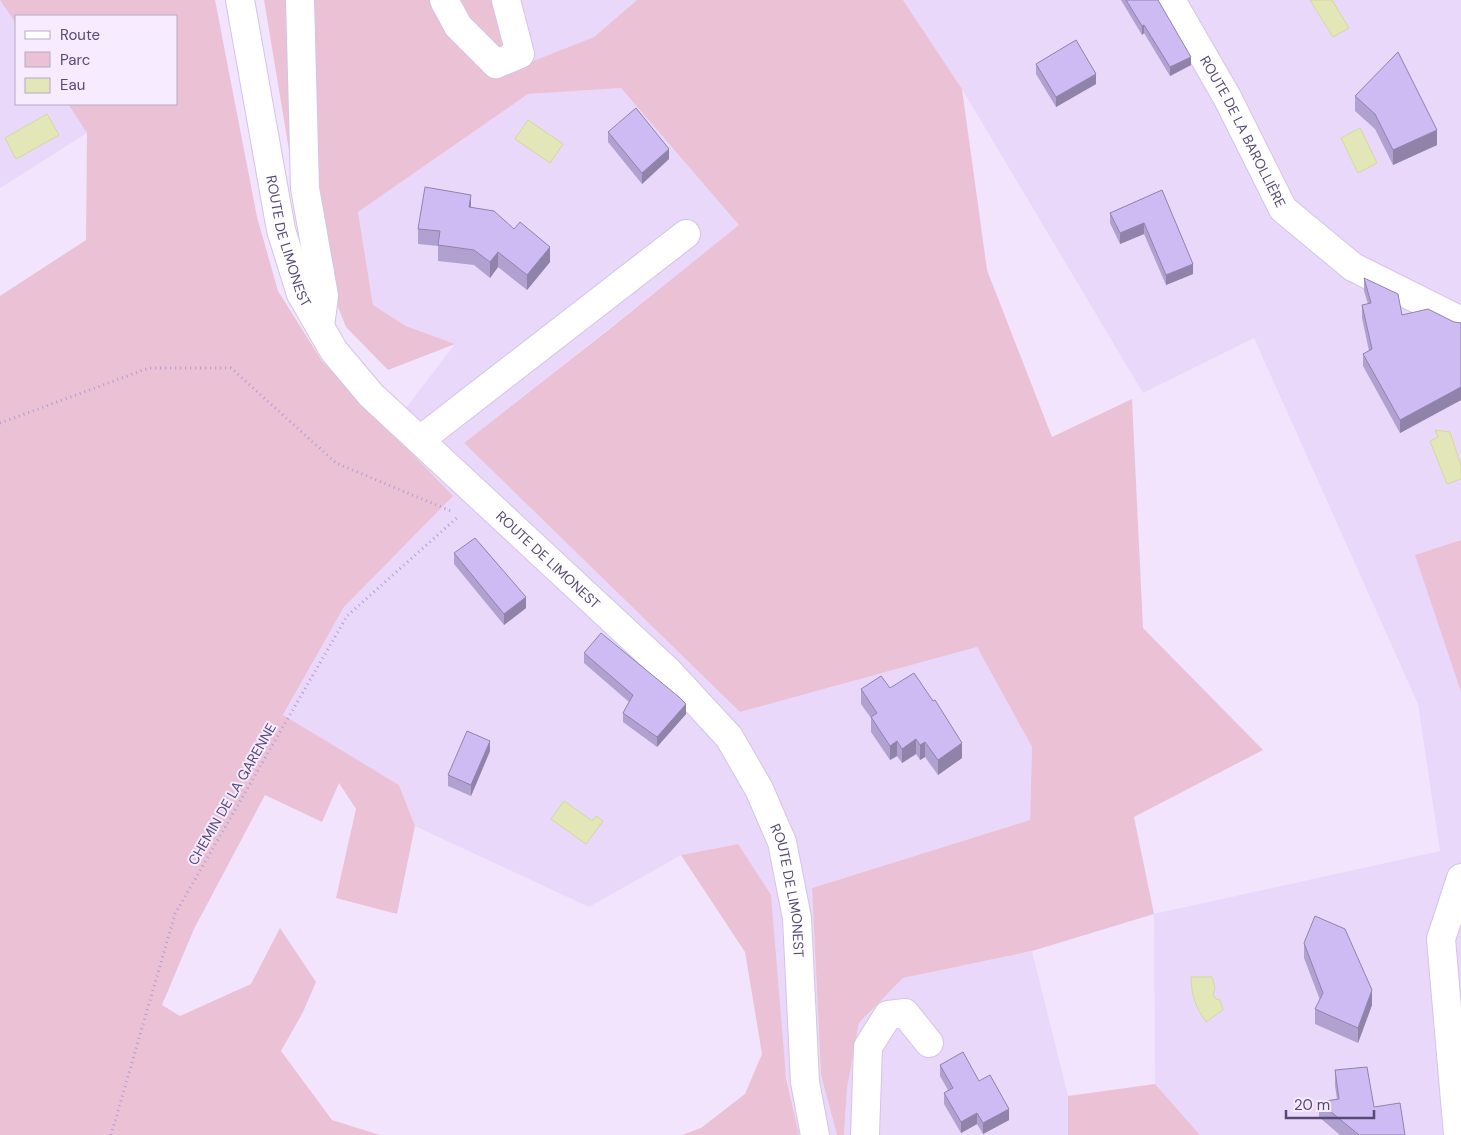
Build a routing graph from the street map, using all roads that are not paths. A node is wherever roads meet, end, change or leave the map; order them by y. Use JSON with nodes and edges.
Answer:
{"nodes":[{"id":1,"x":240,"y":0,"type":"edge"},
{"id":2,"x":300,"y":0,"type":"edge"},
{"id":3,"x":444,"y":0,"type":"edge"},
{"id":4,"x":506,"y":0,"type":"edge"},
{"id":5,"x":1171,"y":0,"type":"edge"},
{"id":6,"x":686,"y":234,"type":"dead end"},
{"id":7,"x":1461,"y":321,"type":"edge"},
{"id":8,"x":320,"y":326,"type":"junction"},
{"id":9,"x":420,"y":440,"type":"junction"},
{"id":10,"x":1461,"y":878,"type":"edge"},
{"id":11,"x":929,"y":1043,"type":"dead end"},
{"id":12,"x":815,"y":1135,"type":"edge"},
{"id":13,"x":865,"y":1135,"type":"edge"},
{"id":14,"x":1458,"y":1135,"type":"edge"}],
"edges":[{"from":1,"to":8,"type":"street","name":"ROUTE DE LIMONEST"},
{"from":2,"to":8,"type":"street"},
{"from":3,"to":4,"type":"street"},
{"from":5,"to":7,"type":"street","name":"ROUTE DE LA BAROLLIÈRE"},
{"from":6,"to":9,"type":"street"},
{"from":8,"to":9,"type":"street","name":"ROUTE DE LIMONEST"},
{"from":9,"to":12,"type":"street","name":"ROUTE DE LIMONEST"},
{"from":10,"to":14,"type":"street"},
{"from":11,"to":13,"type":"street"}]}
